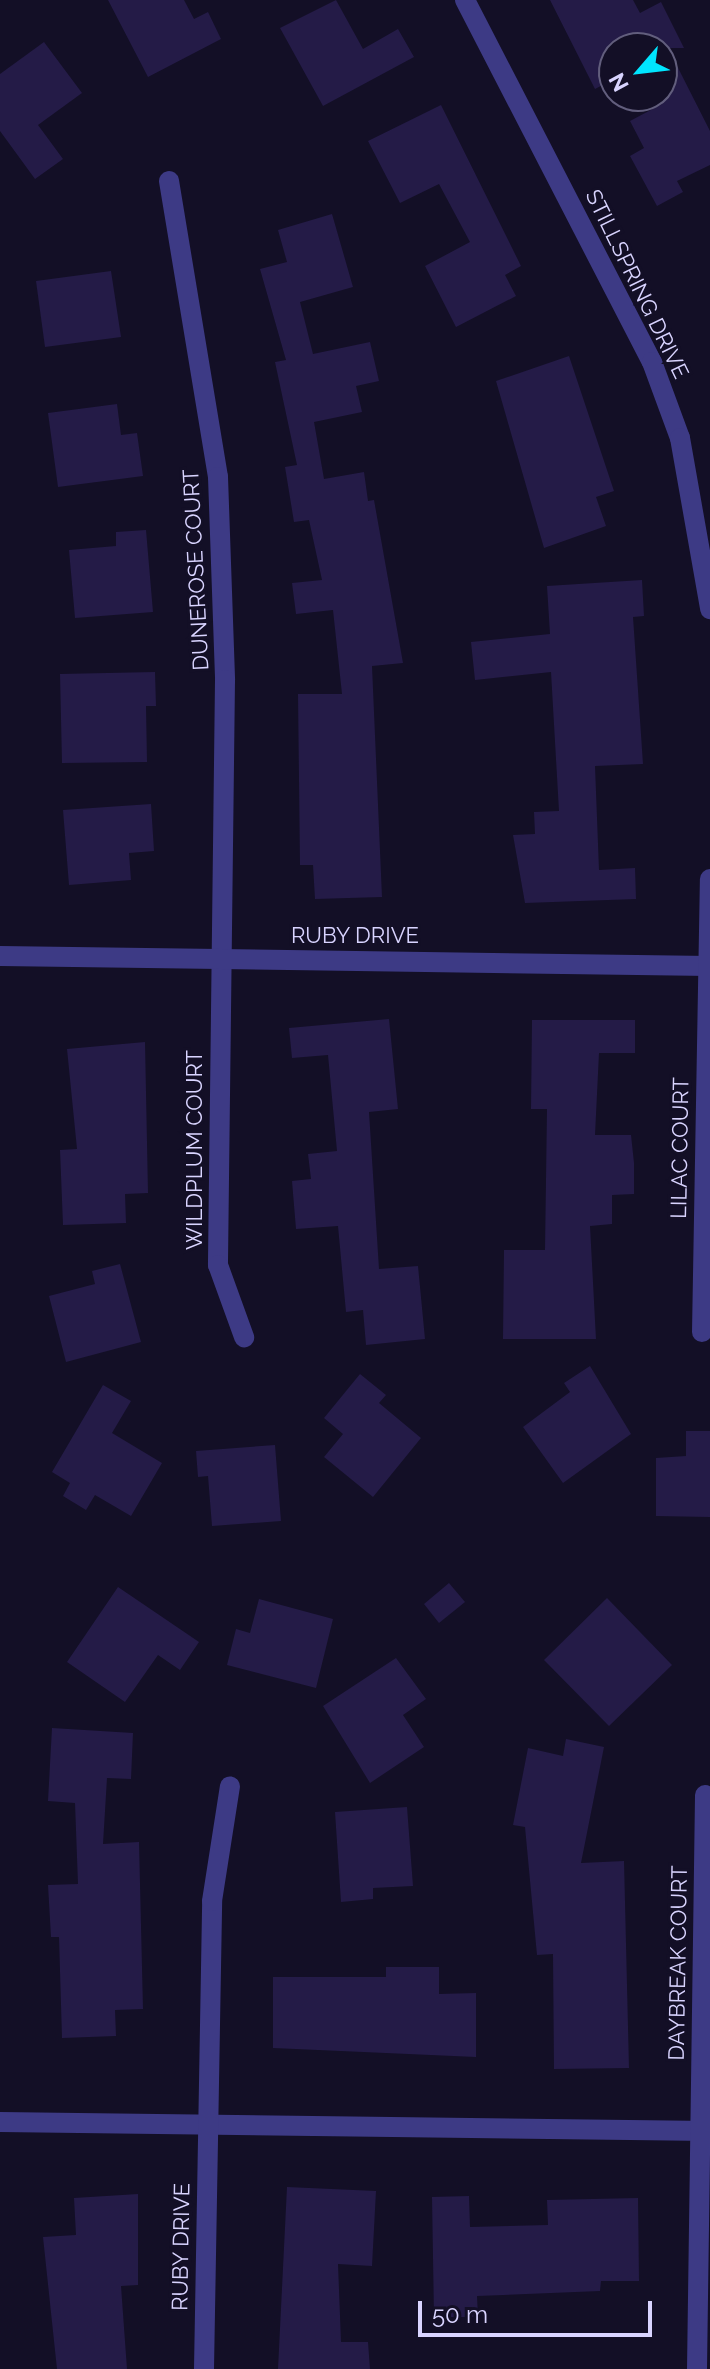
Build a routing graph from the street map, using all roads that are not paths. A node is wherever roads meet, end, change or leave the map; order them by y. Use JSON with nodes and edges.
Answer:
{"nodes":[{"id":1,"x":465,"y":0,"type":"edge"},
{"id":2,"x":169,"y":181,"type":"dead end"},
{"id":3,"x":710,"y":609,"type":"edge"},
{"id":4,"x":710,"y":879,"type":"edge"},
{"id":5,"x":0,"y":956,"type":"edge"},
{"id":6,"x":219,"y":959,"type":"junction"},
{"id":7,"x":709,"y":966,"type":"edge"},
{"id":8,"x":702,"y":1332,"type":"dead end"},
{"id":9,"x":244,"y":1337,"type":"dead end"},
{"id":10,"x":230,"y":1786,"type":"dead end"},
{"id":11,"x":705,"y":1795,"type":"dead end"},
{"id":12,"x":0,"y":2122,"type":"edge"},
{"id":13,"x":207,"y":2125,"type":"junction"},
{"id":14,"x":706,"y":2131,"type":"edge"},
{"id":15,"x":204,"y":2369,"type":"edge"},
{"id":16,"x":697,"y":2369,"type":"edge"}],
"edges":[{"from":1,"to":3,"type":"street","name":"STILLSPRING DRIVE"},
{"from":2,"to":6,"type":"street","name":"DUNEROSE COURT"},
{"from":4,"to":7,"type":"street"},
{"from":5,"to":6,"type":"street","name":"RUBY DRIVE"},
{"from":6,"to":7,"type":"street","name":"RUBY DRIVE"},
{"from":6,"to":9,"type":"street","name":"WILDPLUM COURT"},
{"from":7,"to":8,"type":"street","name":"LILAC COURT"},
{"from":10,"to":13,"type":"street","name":"RUBY DRIVE"},
{"from":11,"to":14,"type":"street","name":"DAYBREAK COURT"},
{"from":12,"to":13,"type":"street"},
{"from":13,"to":14,"type":"street"},
{"from":13,"to":15,"type":"street","name":"RUBY DRIVE"},
{"from":14,"to":16,"type":"street","name":"DAYBREAK COURT"}]}
